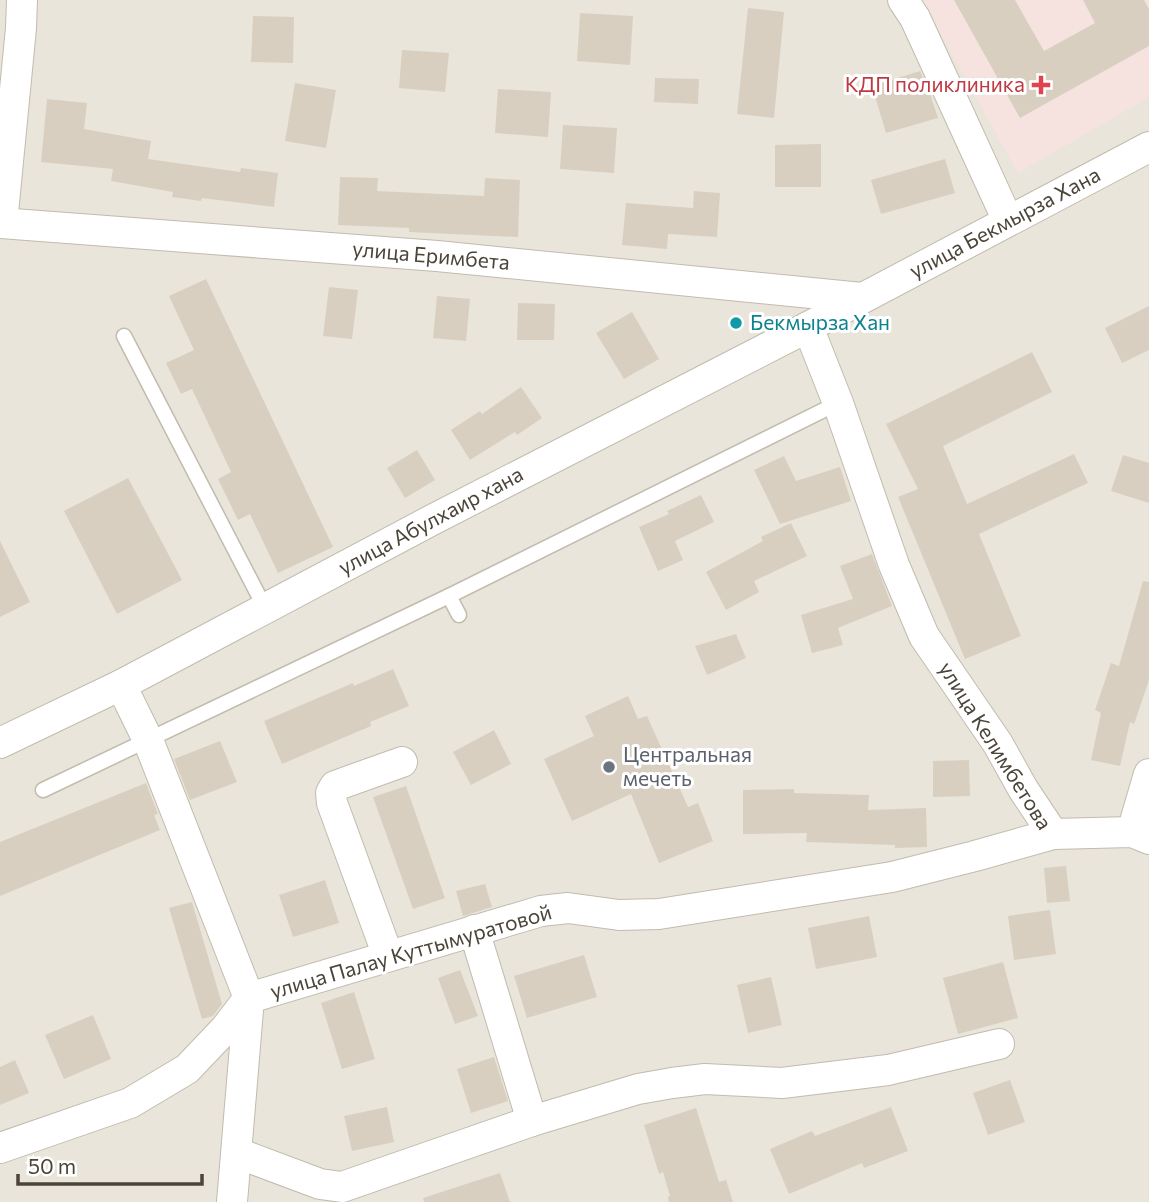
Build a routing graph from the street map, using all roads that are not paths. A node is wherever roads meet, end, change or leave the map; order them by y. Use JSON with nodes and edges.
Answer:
{"nodes":[{"id":1,"x":22,"y":0,"type":"edge"},
{"id":2,"x":903,"y":0,"type":"edge"},
{"id":3,"x":1148,"y":149,"type":"edge"},
{"id":4,"x":1008,"y":221,"type":"junction"},
{"id":5,"x":1,"y":223,"type":"edge"},
{"id":6,"x":862,"y":298,"type":"junction"},
{"id":7,"x":808,"y":327,"type":"junction"},
{"id":8,"x":124,"y":336,"type":"dead end"},
{"id":9,"x":838,"y":403,"type":"junction"},
{"id":10,"x":449,"y":596,"type":"junction"},
{"id":11,"x":265,"y":608,"type":"junction"},
{"id":12,"x":459,"y":615,"type":"dead end"},
{"id":13,"x":121,"y":685,"type":"junction"},
{"id":14,"x":148,"y":740,"type":"junction"},
{"id":15,"x":0,"y":743,"type":"edge"},
{"id":16,"x":401,"y":762,"type":"dead end"},
{"id":17,"x":1149,"y":774,"type":"edge"},
{"id":18,"x":43,"y":790,"type":"dead end"},
{"id":19,"x":1053,"y":834,"type":"junction"},
{"id":20,"x":1141,"y":835,"type":"edge"},
{"id":21,"x":620,"y":915,"type":"joint"},
{"id":22,"x":474,"y":930,"type":"junction"},
{"id":23,"x":388,"y":956,"type":"junction"},
{"id":24,"x":250,"y":998,"type":"junction"},
{"id":25,"x":999,"y":1044,"type":"dead end"},
{"id":26,"x":533,"y":1121,"type":"junction"},
{"id":27,"x":0,"y":1148,"type":"edge"},
{"id":28,"x":237,"y":1153,"type":"junction"},
{"id":29,"x":232,"y":1202,"type":"edge"}],
"edges":[{"from":1,"to":5,"type":"street"},
{"from":2,"to":4,"type":"street"},
{"from":3,"to":4,"type":"street","name":"улица Бекмырза Хана"},
{"from":4,"to":6,"type":"street","name":"улица Бекмырза Хана"},
{"from":5,"to":6,"type":"street","name":"улица Еримбета"},
{"from":6,"to":7,"type":"street","name":"улица Абулхаир хана"},
{"from":7,"to":9,"type":"street","name":"улица Келимбетова"},
{"from":7,"to":11,"type":"street","name":"улица Абулхаир хана"},
{"from":8,"to":11,"type":"lane"},
{"from":9,"to":10,"type":"lane"},
{"from":9,"to":19,"type":"street","name":"улица Келимбетова"},
{"from":10,"to":12,"type":"lane"},
{"from":10,"to":14,"type":"lane"},
{"from":11,"to":13,"type":"street","name":"улица Абулхаир хана"},
{"from":13,"to":14,"type":"street"},
{"from":13,"to":15,"type":"street","name":"улица Абулхаир хана"},
{"from":14,"to":18,"type":"lane"},
{"from":14,"to":24,"type":"street"},
{"from":16,"to":23,"type":"street"},
{"from":17,"to":20,"type":"street"},
{"from":19,"to":20,"type":"street"},
{"from":19,"to":21,"type":"street","name":"улица Келимбетова"},
{"from":21,"to":22,"type":"street","name":"улица Палау Куттымуратовой"},
{"from":22,"to":23,"type":"street","name":"улица Палау Куттымуратовой"},
{"from":22,"to":26,"type":"street"},
{"from":23,"to":24,"type":"street","name":"улица Палау Куттымуратовой"},
{"from":24,"to":27,"type":"street","name":"улица Палау Куттымуратовой"},
{"from":24,"to":28,"type":"street"},
{"from":25,"to":26,"type":"street"},
{"from":26,"to":28,"type":"street"},
{"from":28,"to":29,"type":"street"}]}
